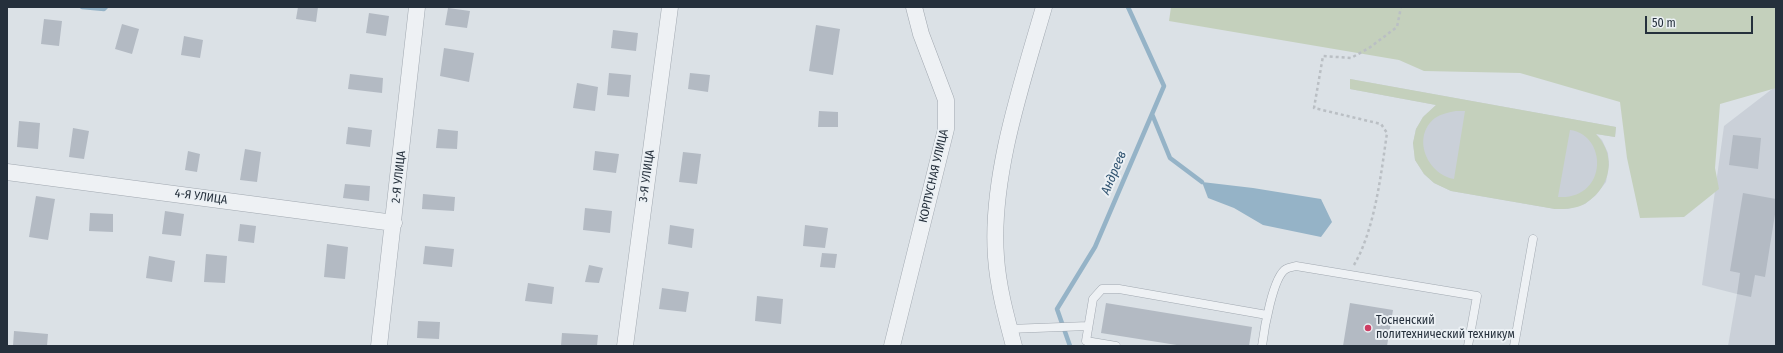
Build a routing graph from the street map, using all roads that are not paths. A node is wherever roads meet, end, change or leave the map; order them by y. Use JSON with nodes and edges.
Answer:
{"nodes":[{"id":1,"x":418,"y":7,"type":"edge"},
{"id":2,"x":670,"y":7,"type":"edge"},
{"id":3,"x":914,"y":7,"type":"edge"},
{"id":4,"x":1044,"y":7,"type":"edge"},
{"id":5,"x":7,"y":172,"type":"edge"},
{"id":6,"x":394,"y":223,"type":"junction"},
{"id":7,"x":1533,"y":239,"type":"dead end"},
{"id":8,"x":1267,"y":315,"type":"junction"},
{"id":9,"x":1088,"y":326,"type":"junction"},
{"id":10,"x":1009,"y":329,"type":"junction"},
{"id":11,"x":379,"y":346,"type":"edge"},
{"id":12,"x":625,"y":346,"type":"edge"},
{"id":13,"x":892,"y":346,"type":"edge"},
{"id":14,"x":1014,"y":346,"type":"edge"},
{"id":15,"x":1116,"y":346,"type":"edge"},
{"id":16,"x":1262,"y":346,"type":"edge"},
{"id":17,"x":1468,"y":346,"type":"edge"},
{"id":18,"x":1514,"y":346,"type":"edge"}],
"edges":[{"from":1,"to":6,"type":"street","name":"2-Я УЛИЦА"},
{"from":2,"to":12,"type":"street","name":"3-Я УЛИЦА"},
{"from":3,"to":13,"type":"street","name":"КОРПУСНАЯ УЛИЦА"},
{"from":4,"to":10,"type":"street"},
{"from":5,"to":6,"type":"street","name":"4-Я УЛИЦА"},
{"from":6,"to":11,"type":"street","name":"2-Я УЛИЦА"},
{"from":7,"to":18,"type":"lane"},
{"from":8,"to":9,"type":"lane"},
{"from":8,"to":16,"type":"lane"},
{"from":8,"to":17,"type":"lane"},
{"from":9,"to":10,"type":"lane"},
{"from":9,"to":15,"type":"lane"},
{"from":10,"to":14,"type":"street"}]}
